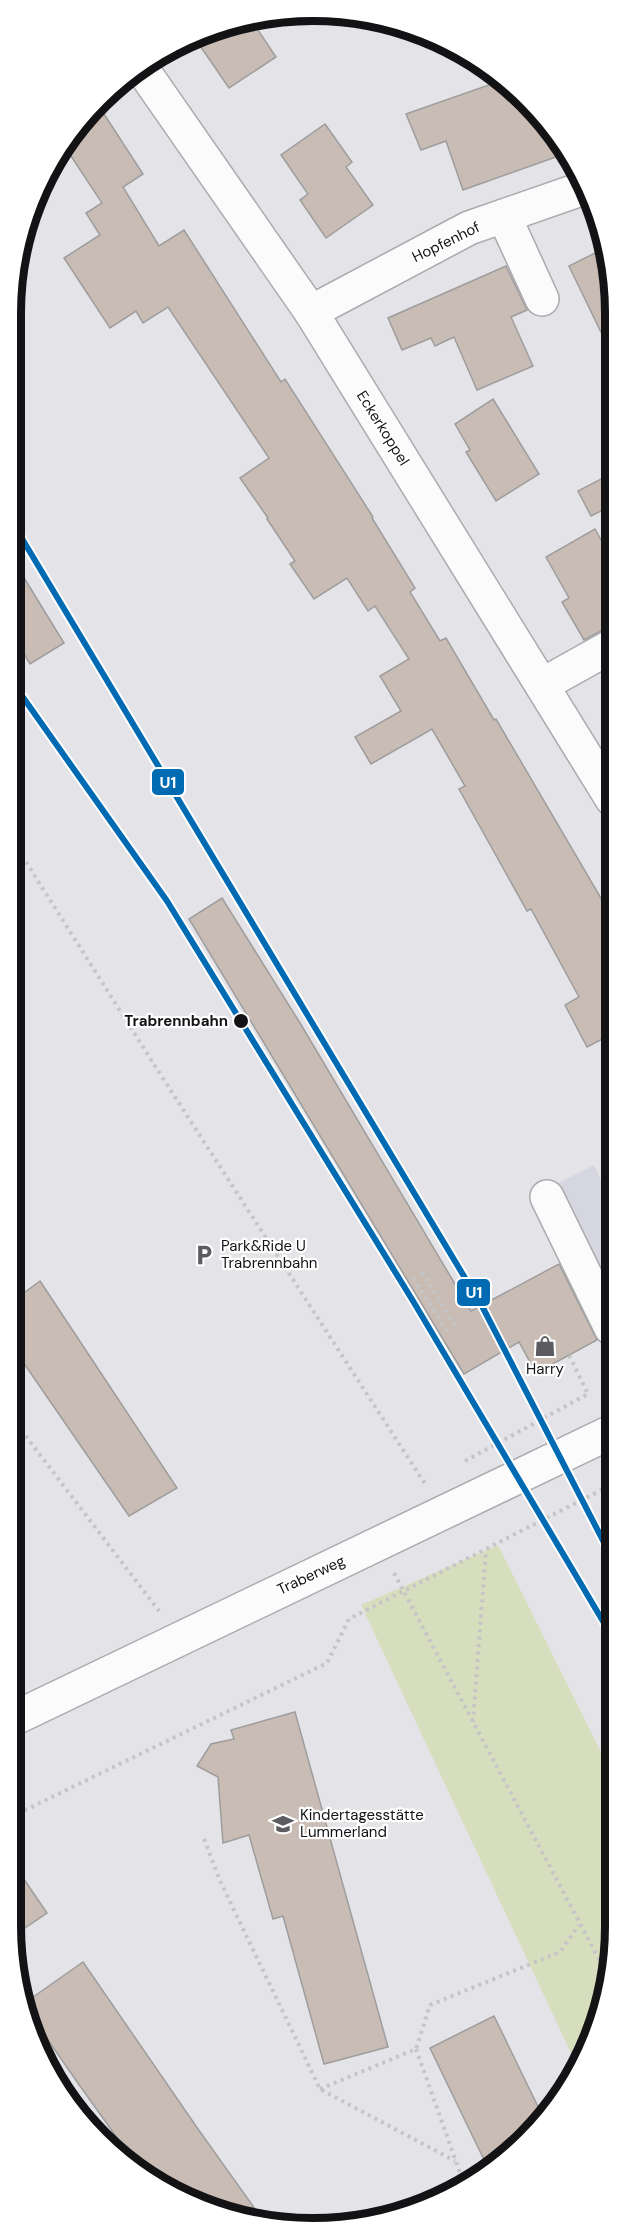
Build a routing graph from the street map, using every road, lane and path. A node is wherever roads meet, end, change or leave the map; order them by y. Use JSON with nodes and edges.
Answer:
{"nodes":[{"id":1,"x":145,"y":74,"type":"edge"},
{"id":2,"x":578,"y":190,"type":"edge"},
{"id":3,"x":504,"y":216,"type":"junction"},
{"id":4,"x":542,"y":299,"type":"dead end"},
{"id":5,"x":311,"y":312,"type":"junction"},
{"id":6,"x":605,"y":650,"type":"edge"},
{"id":7,"x":542,"y":685,"type":"junction"},
{"id":8,"x":605,"y":788,"type":"edge"},
{"id":9,"x":21,"y":854,"type":"edge"},
{"id":10,"x":547,"y":1197,"type":"dead end"},
{"id":11,"x":422,"y":1272,"type":"dead end"},
{"id":12,"x":413,"y":1278,"type":"dead end"},
{"id":13,"x":605,"y":1316,"type":"edge"},
{"id":14,"x":458,"y":1330,"type":"dead end"},
{"id":15,"x":450,"y":1335,"type":"dead end"},
{"id":16,"x":569,"y":1355,"type":"dead end"},
{"id":17,"x":21,"y":1430,"type":"edge"},
{"id":18,"x":605,"y":1435,"type":"edge"},
{"id":19,"x":455,"y":1466,"type":"dead end"},
{"id":20,"x":435,"y":1477,"type":"dead end"},
{"id":21,"x":424,"y":1483,"type":"junction"},
{"id":22,"x":605,"y":1488,"type":"edge"},
{"id":23,"x":444,"y":1512,"type":"junction"},
{"id":24,"x":378,"y":1544,"type":"junction"},
{"id":25,"x":486,"y":1549,"type":"junction"},
{"id":26,"x":403,"y":1591,"type":"junction"},
{"id":27,"x":179,"y":1638,"type":"junction"},
{"id":28,"x":21,"y":1715,"type":"edge"},
{"id":29,"x":473,"y":1722,"type":"junction"},
{"id":30,"x":21,"y":1811,"type":"edge"},
{"id":31,"x":204,"y":1839,"type":"dead end"},
{"id":32,"x":579,"y":1925,"type":"junction"},
{"id":33,"x":602,"y":1967,"type":"edge"},
{"id":34,"x":416,"y":2049,"type":"junction"},
{"id":35,"x":320,"y":2089,"type":"junction"},
{"id":36,"x":455,"y":2161,"type":"junction"},
{"id":37,"x":461,"y":2177,"type":"edge"}],
"edges":[{"from":1,"to":5,"type":"street","name":"Eckerkoppel"},
{"from":2,"to":3,"type":"street","name":"Hopfenhof"},
{"from":3,"to":4,"type":"street"},
{"from":3,"to":5,"type":"street","name":"Hopfenhof"},
{"from":5,"to":7,"type":"street","name":"Eckerkoppel"},
{"from":6,"to":7,"type":"street"},
{"from":7,"to":8,"type":"street","name":"Eckerkoppel"},
{"from":9,"to":21,"type":"path"},
{"from":10,"to":13,"type":"street"},
{"from":11,"to":14,"type":"path"},
{"from":12,"to":15,"type":"path"},
{"from":16,"to":19,"type":"path"},
{"from":17,"to":27,"type":"path"},
{"from":18,"to":23,"type":"street","name":"Traberweg"},
{"from":20,"to":21,"type":"path"},
{"from":21,"to":23,"type":"path"},
{"from":22,"to":25,"type":"path"},
{"from":23,"to":24,"type":"street","name":"Traberweg"},
{"from":24,"to":26,"type":"path"},
{"from":24,"to":27,"type":"street","name":"Traberweg"},
{"from":25,"to":26,"type":"path"},
{"from":25,"to":29,"type":"path"},
{"from":26,"to":29,"type":"path"},
{"from":26,"to":30,"type":"path"},
{"from":27,"to":28,"type":"street","name":"Traberweg"},
{"from":29,"to":32,"type":"path"},
{"from":31,"to":35,"type":"path"},
{"from":32,"to":33,"type":"path"},
{"from":32,"to":34,"type":"path"},
{"from":34,"to":35,"type":"path"},
{"from":34,"to":36,"type":"path"},
{"from":35,"to":36,"type":"path"},
{"from":36,"to":37,"type":"path"}]}
